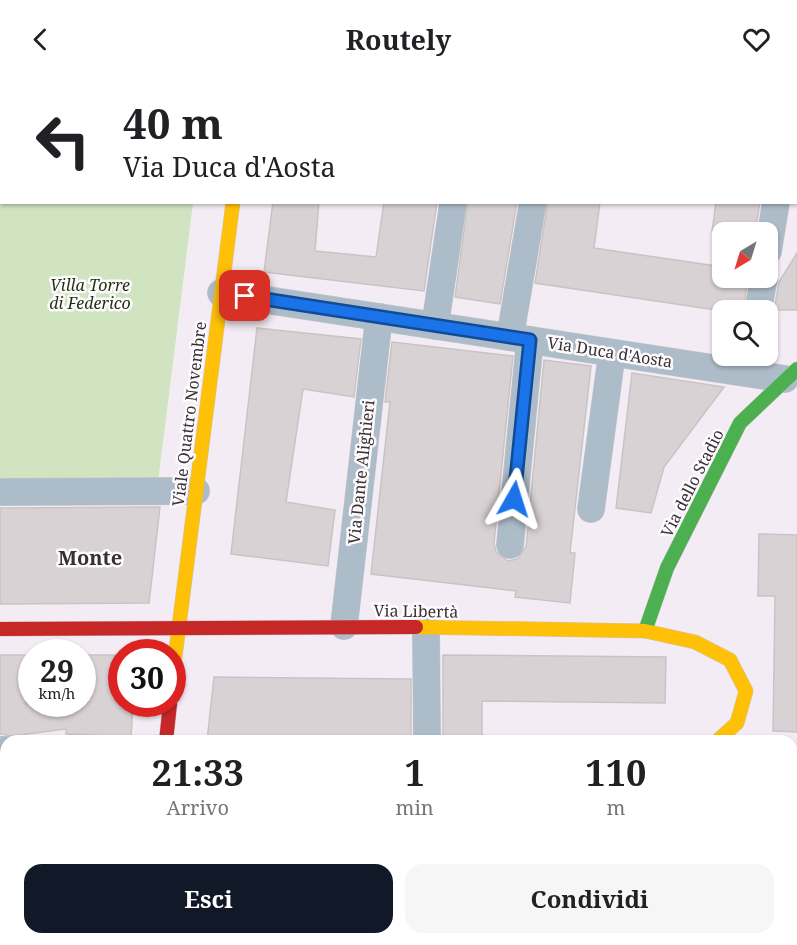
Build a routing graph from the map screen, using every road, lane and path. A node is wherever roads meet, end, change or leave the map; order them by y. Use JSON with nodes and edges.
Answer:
{"nodes":[{"id":1,"x":233,"y":204,"type":"edge"},
{"id":2,"x":453,"y":204,"type":"dead end"},
{"id":3,"x":533,"y":204,"type":"edge"},
{"id":4,"x":776,"y":204,"type":"edge"},
{"id":5,"x":773,"y":222,"type":"edge"},
{"id":6,"x":221,"y":293,"type":"junction"},
{"id":7,"x":379,"y":317,"type":"junction"},
{"id":8,"x":435,"y":326,"type":"junction"},
{"id":9,"x":520,"y":339,"type":"junction"},
{"id":10,"x":612,"y":353,"type":"junction"},
{"id":11,"x":712,"y":361,"type":"edge"},
{"id":12,"x":757,"y":366,"type":"edge"},
{"id":13,"x":791,"y":374,"type":"edge"},
{"id":14,"x":196,"y":491,"type":"junction"},
{"id":15,"x":0,"y":492,"type":"edge"},
{"id":16,"x":591,"y":509,"type":"dead end"},
{"id":17,"x":510,"y":545,"type":"dead end"},
{"id":18,"x":344,"y":626,"type":"junction"},
{"id":19,"x":0,"y":628,"type":"edge"},
{"id":20,"x":426,"y":628,"type":"junction"},
{"id":21,"x":178,"y":629,"type":"junction"},
{"id":22,"x":645,"y":631,"type":"junction"},
{"id":23,"x":177,"y":639,"type":"edge"},
{"id":24,"x":169,"y":717,"type":"edge"},
{"id":25,"x":167,"y":735,"type":"edge"},
{"id":26,"x":427,"y":735,"type":"edge"},
{"id":27,"x":724,"y":735,"type":"edge"}],
"edges":[{"from":1,"to":6,"type":"street","name":"Viale Quattro Novembre"},
{"from":2,"to":8,"type":"street"},
{"from":3,"to":9,"type":"street"},
{"from":4,"to":5,"type":"street"},
{"from":6,"to":7,"type":"street","name":"Via Duca d'Aosta"},
{"from":6,"to":14,"type":"street","name":"Viale Quattro Novembre"},
{"from":7,"to":8,"type":"street","name":"Via Duca d'Aosta"},
{"from":7,"to":18,"type":"street","name":"Via Dante Alighieri"},
{"from":8,"to":9,"type":"street","name":"Via Duca d'Aosta"},
{"from":9,"to":10,"type":"street","name":"Via Duca d'Aosta"},
{"from":9,"to":17,"type":"street"},
{"from":10,"to":11,"type":"street","name":"Via Duca d'Aosta"},
{"from":10,"to":16,"type":"street"},
{"from":12,"to":13,"type":"street","name":"Via Duca d'Aosta"},
{"from":13,"to":22,"type":"street","name":"Via dello Stadio"},
{"from":14,"to":15,"type":"street"},
{"from":14,"to":21,"type":"street","name":"Viale Quattro Novembre"},
{"from":18,"to":20,"type":"street","name":"Via Libertà"},
{"from":18,"to":21,"type":"street","name":"Via Libertà"},
{"from":19,"to":21,"type":"street","name":"Via Libertà"},
{"from":20,"to":22,"type":"street","name":"Via Libertà"},
{"from":20,"to":26,"type":"street"},
{"from":21,"to":23,"type":"street","name":"Viale Quattro Novembre"},
{"from":22,"to":27,"type":"street","name":"Via Libertà"},
{"from":24,"to":25,"type":"street"}]}
